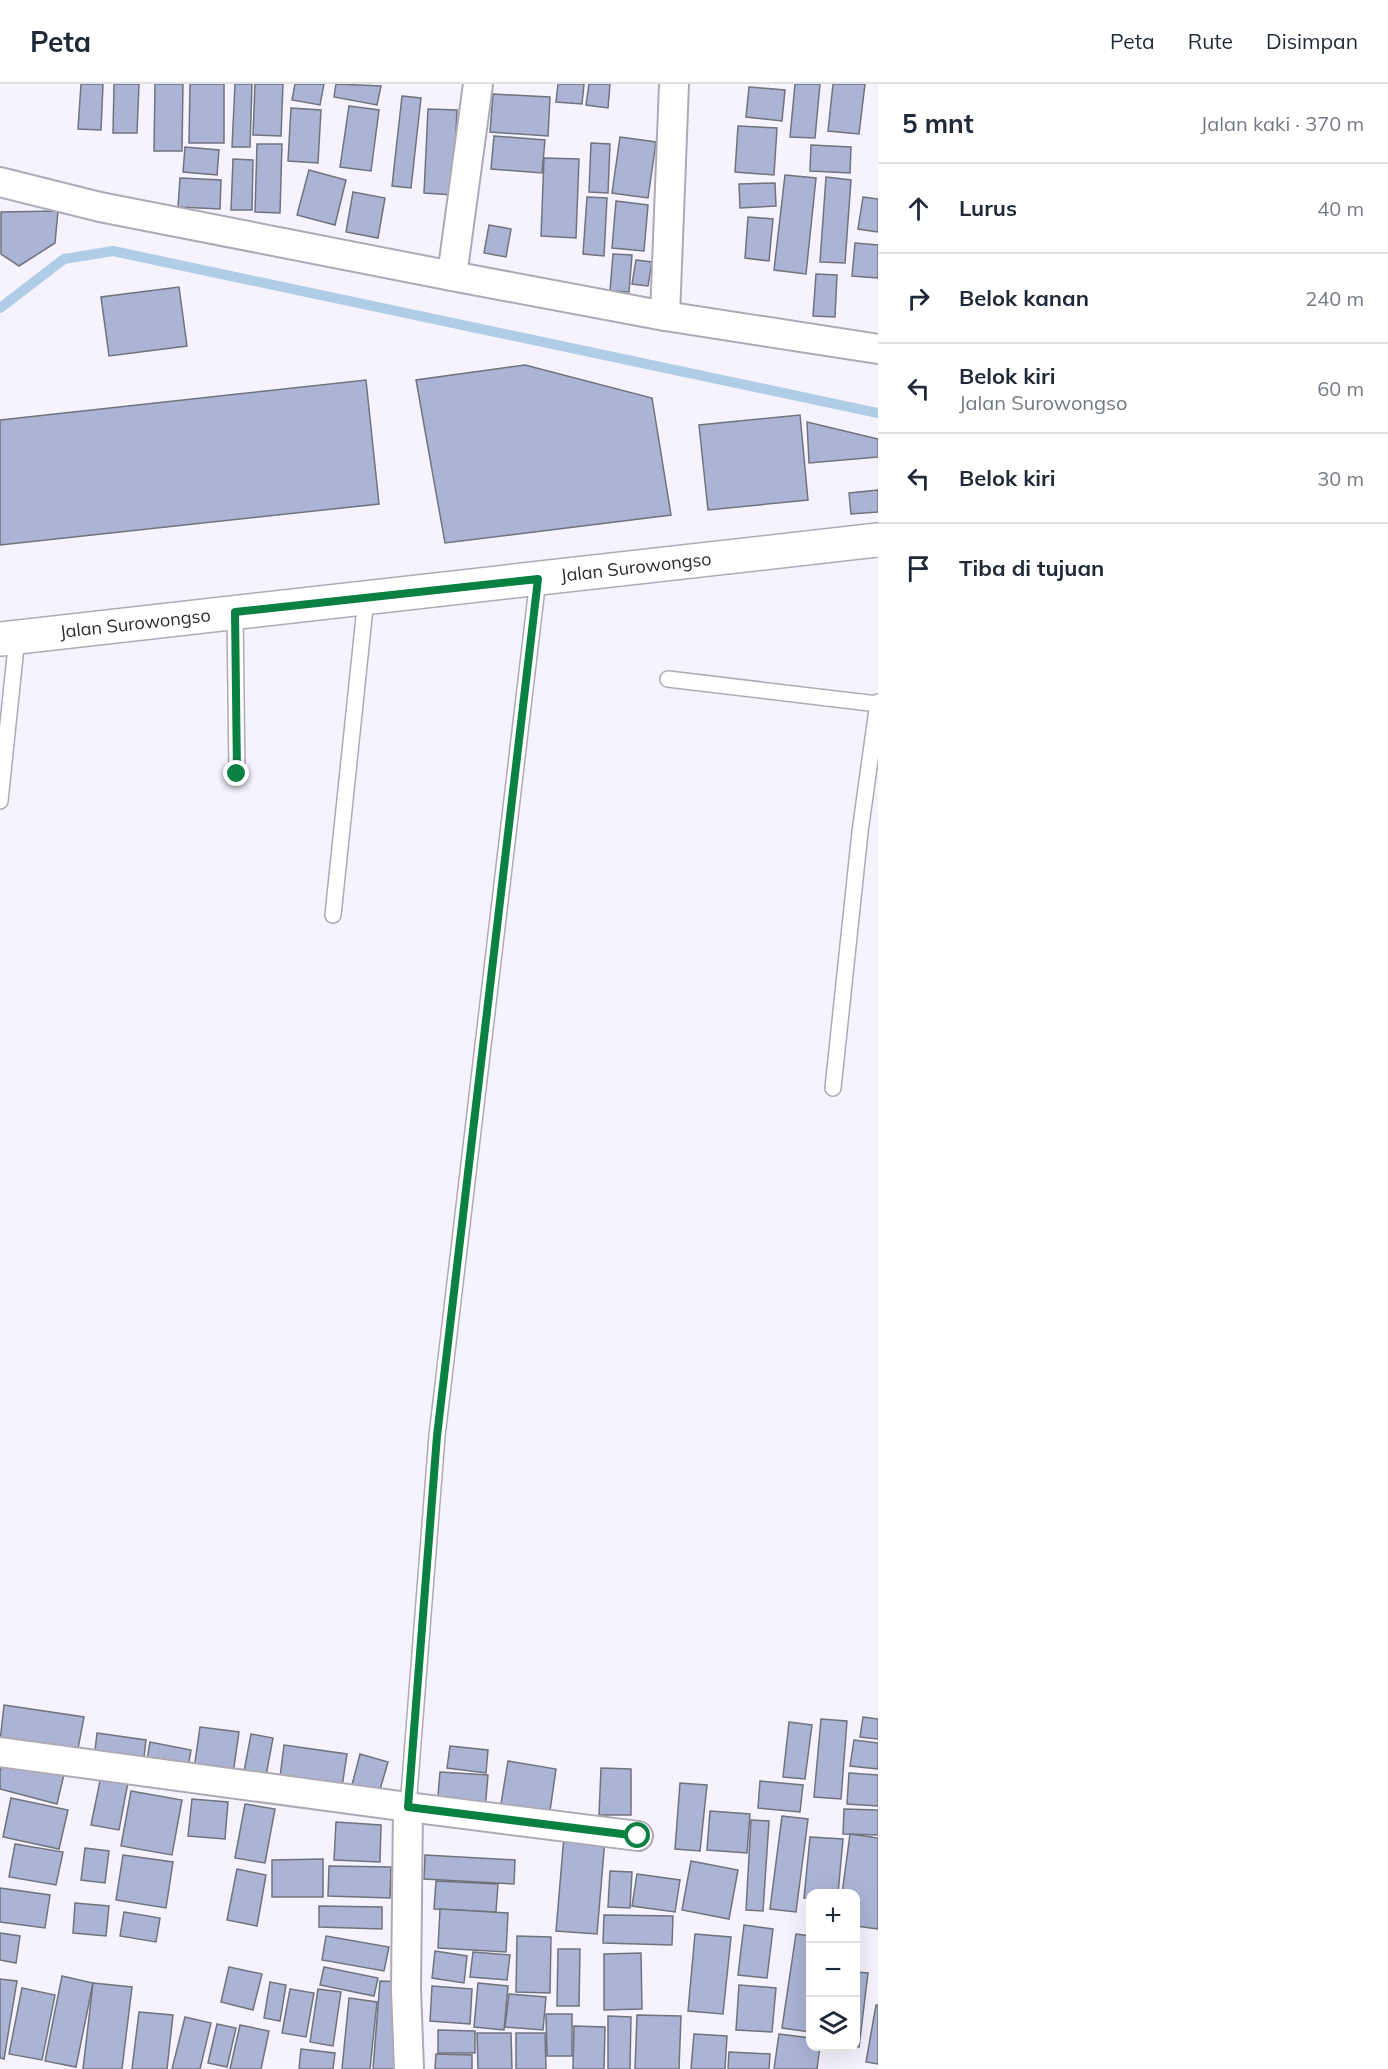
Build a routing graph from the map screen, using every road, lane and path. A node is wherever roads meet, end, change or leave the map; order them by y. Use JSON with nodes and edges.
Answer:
{"nodes":[{"id":1,"x":478,"y":84,"type":"edge"},
{"id":2,"x":674,"y":84,"type":"edge"},
{"id":3,"x":0,"y":182,"type":"edge"},
{"id":4,"x":452,"y":276,"type":"junction"},
{"id":5,"x":665,"y":316,"type":"junction"},
{"id":6,"x":878,"y":349,"type":"edge"},
{"id":7,"x":878,"y":540,"type":"edge"},
{"id":8,"x":538,"y":579,"type":"junction"},
{"id":9,"x":366,"y":598,"type":"junction"},
{"id":10,"x":235,"y":612,"type":"junction"},
{"id":11,"x":8,"y":638,"type":"edge"},
{"id":12,"x":668,"y":679,"type":"dead end"},
{"id":13,"x":878,"y":703,"type":"edge"},
{"id":14,"x":237,"y":774,"type":"dead end"},
{"id":15,"x":0,"y":801,"type":"edge"},
{"id":16,"x":333,"y":915,"type":"dead end"},
{"id":17,"x":832,"y":1088,"type":"dead end"},
{"id":18,"x":0,"y":1752,"type":"edge"},
{"id":19,"x":408,"y":1807,"type":"junction"},
{"id":20,"x":638,"y":1836,"type":"dead end"},
{"id":21,"x":409,"y":2069,"type":"edge"}],
"edges":[{"from":1,"to":4,"type":"street"},
{"from":2,"to":5,"type":"street"},
{"from":3,"to":4,"type":"street"},
{"from":4,"to":5,"type":"street"},
{"from":5,"to":6,"type":"street"},
{"from":7,"to":8,"type":"street","name":"Jalan Surowongso"},
{"from":8,"to":9,"type":"street","name":"Jalan Surowongso"},
{"from":8,"to":19,"type":"lane"},
{"from":9,"to":10,"type":"street","name":"Jalan Surowongso"},
{"from":9,"to":16,"type":"lane"},
{"from":10,"to":11,"type":"street","name":"Jalan Surowongso"},
{"from":10,"to":14,"type":"lane"},
{"from":11,"to":15,"type":"lane"},
{"from":12,"to":13,"type":"lane"},
{"from":13,"to":17,"type":"lane"},
{"from":18,"to":19,"type":"street"},
{"from":19,"to":20,"type":"street"},
{"from":19,"to":21,"type":"street"}]}
